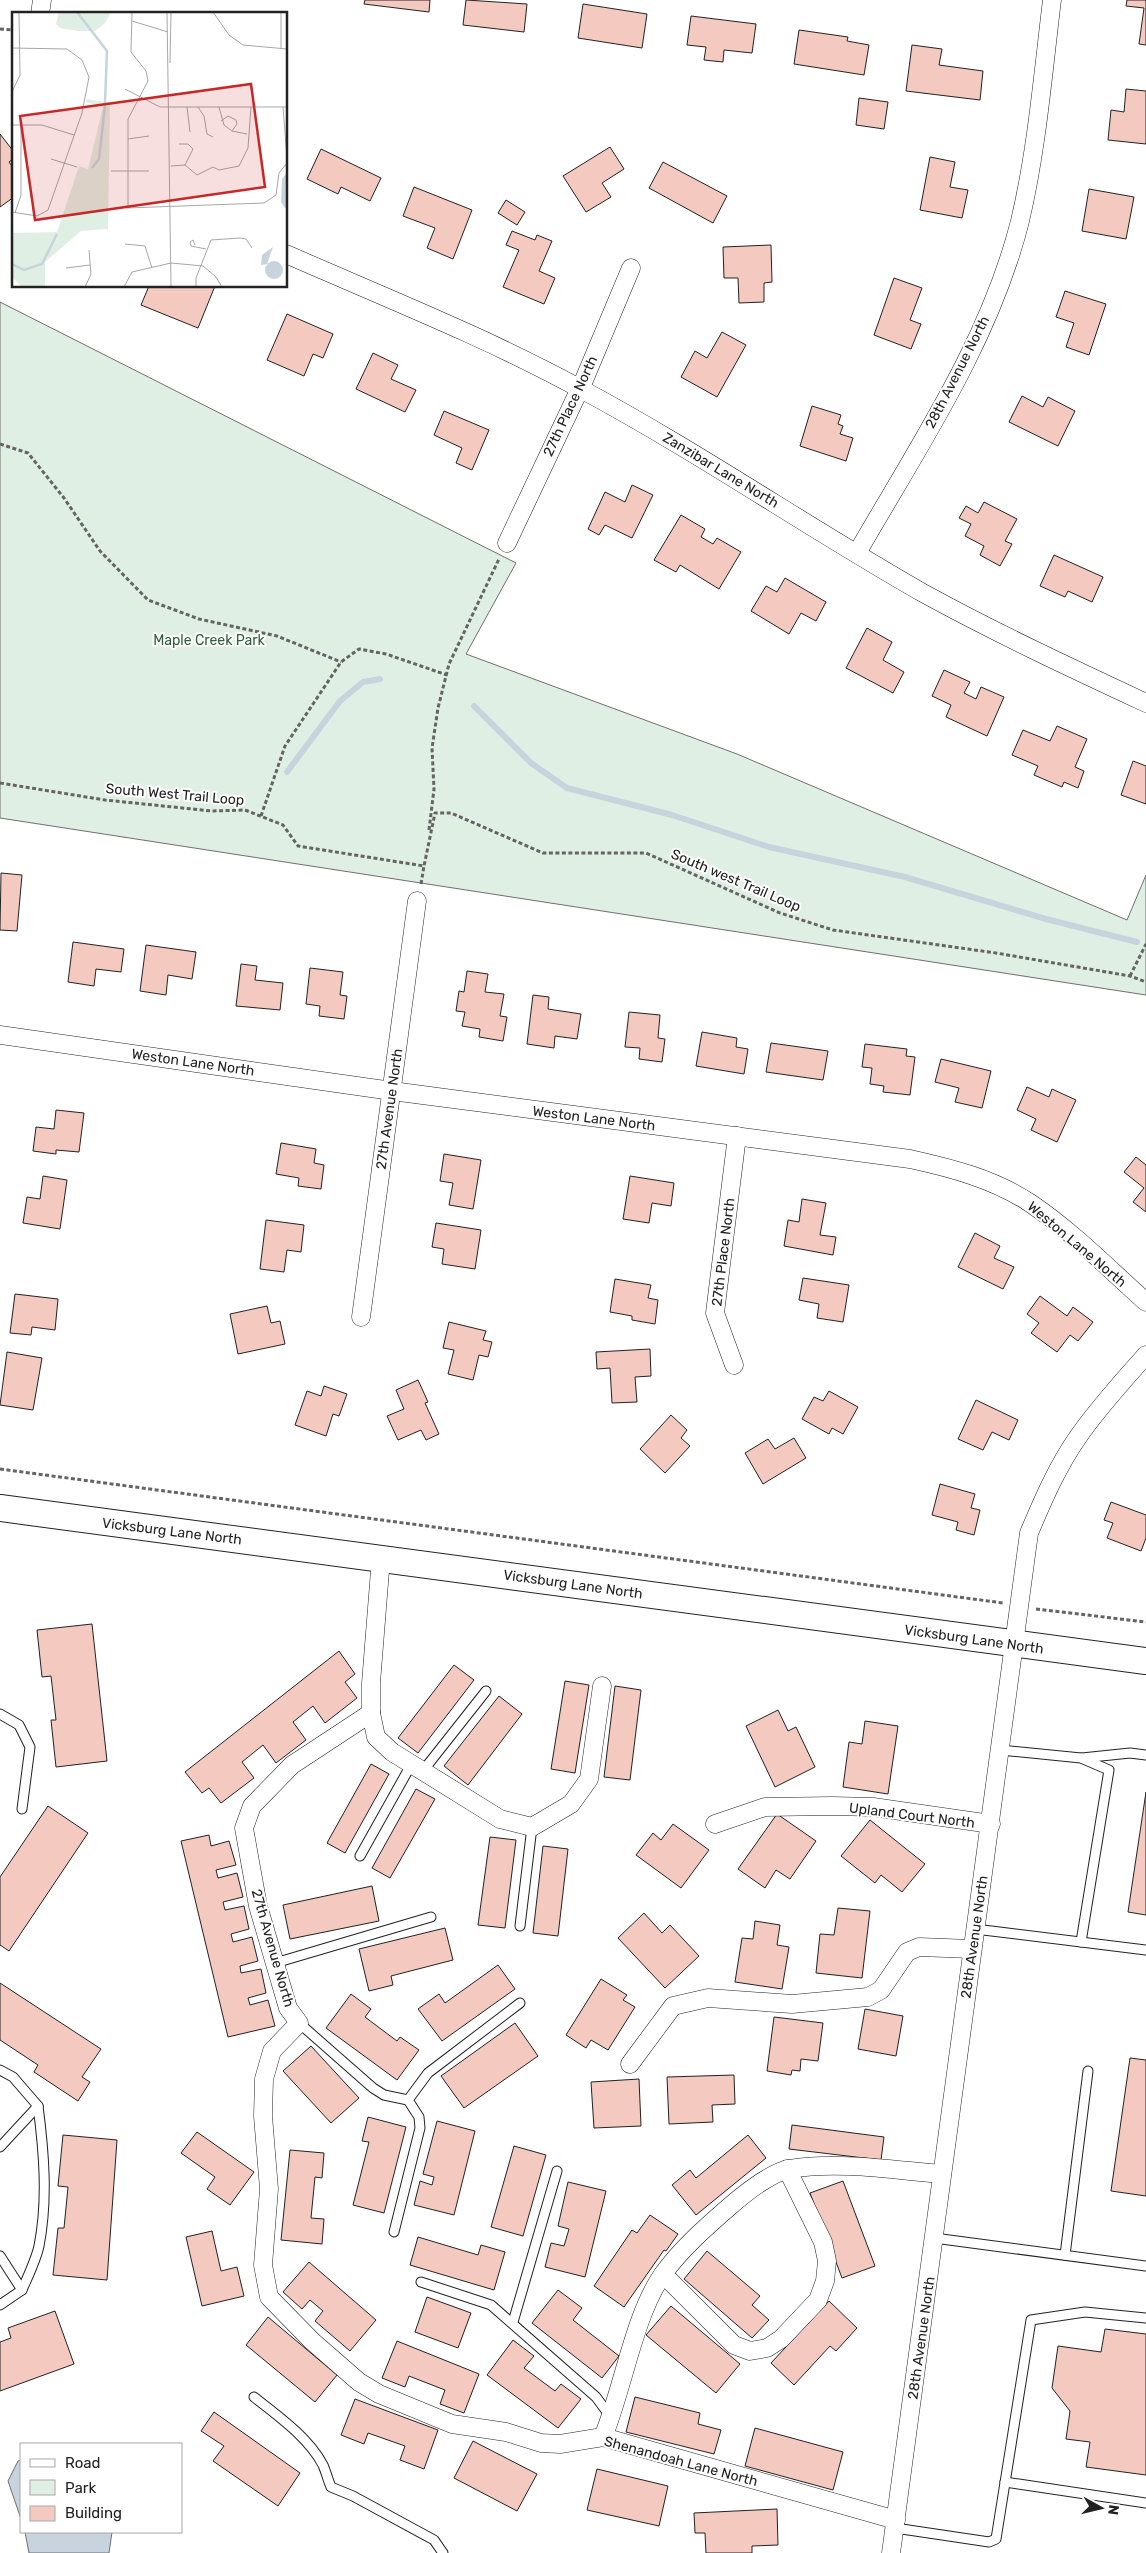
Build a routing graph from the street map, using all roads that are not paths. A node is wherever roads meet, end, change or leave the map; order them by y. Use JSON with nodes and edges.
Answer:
{"nodes":[{"id":1,"x":1052,"y":0,"type":"edge"},
{"id":2,"x":288,"y":255,"type":"edge"},
{"id":3,"x":631,"y":268,"type":"dead end"},
{"id":4,"x":580,"y":388,"type":"junction"},
{"id":5,"x":507,"y":543,"type":"road end"},
{"id":6,"x":857,"y":553,"type":"junction"},
{"id":7,"x":1146,"y":703,"type":"edge"},
{"id":8,"x":417,"y":901,"type":"road end"},
{"id":9,"x":0,"y":1034,"type":"edge"},
{"id":10,"x":392,"y":1091,"type":"junction"},
{"id":11,"x":737,"y":1136,"type":"junction"},
{"id":12,"x":1146,"y":1302,"type":"edge"},
{"id":13,"x":361,"y":1317,"type":"dead end"},
{"id":14,"x":1146,"y":1355,"type":"edge"},
{"id":15,"x":734,"y":1365,"type":"dead end"},
{"id":16,"x":0,"y":1508,"type":"edge"},
{"id":17,"x":381,"y":1558,"type":"junction"},
{"id":18,"x":1014,"y":1644,"type":"junction"},
{"id":19,"x":1146,"y":1661,"type":"edge"},
{"id":20,"x":602,"y":1686,"type":"dead end"},
{"id":21,"x":486,"y":1691,"type":"dead end"},
{"id":22,"x":371,"y":1713,"type":"junction"},
{"id":23,"x":0,"y":1714,"type":"edge"},
{"id":24,"x":1000,"y":1750,"type":"junction"},
{"id":25,"x":1146,"y":1756,"type":"edge"},
{"id":26,"x":1081,"y":1758,"type":"junction"},
{"id":27,"x":417,"y":1769,"type":"junction"},
{"id":28,"x":22,"y":1809,"type":"dead end"},
{"id":29,"x":715,"y":1824,"type":"dead end"},
{"id":30,"x":990,"y":1824,"type":"junction"},
{"id":31,"x":532,"y":1827,"type":"junction"},
{"id":32,"x":360,"y":1856,"type":"dead end"},
{"id":33,"x":431,"y":1917,"type":"dead end"},
{"id":34,"x":520,"y":1926,"type":"dead end"},
{"id":35,"x":975,"y":1929,"type":"junction"},
{"id":36,"x":1080,"y":1942,"type":"junction"},
{"id":37,"x":972,"y":1949,"type":"junction"},
{"id":38,"x":1146,"y":1950,"type":"edge"},
{"id":39,"x":275,"y":1963,"type":"junction"},
{"id":40,"x":520,"y":2004,"type":"dead end"},
{"id":41,"x":299,"y":2022,"type":"junction"},
{"id":42,"x":630,"y":2064,"type":"dead end"},
{"id":43,"x":0,"y":2070,"type":"edge"},
{"id":44,"x":1088,"y":2070,"type":"dead end"},
{"id":45,"x":408,"y":2100,"type":"junction"},
{"id":46,"x":38,"y":2106,"type":"junction"},
{"id":47,"x":0,"y":2147,"type":"edge"},
{"id":48,"x":787,"y":2169,"type":"junction"},
{"id":49,"x":557,"y":2171,"type":"dead end"},
{"id":50,"x":941,"y":2174,"type":"junction"},
{"id":51,"x":394,"y":2232,"type":"dead end"},
{"id":52,"x":934,"y":2238,"type":"junction"},
{"id":53,"x":1065,"y":2255,"type":"junction"},
{"id":54,"x":0,"y":2256,"type":"edge"},
{"id":55,"x":1146,"y":2266,"type":"edge"},
{"id":56,"x":663,"y":2274,"type":"junction"},
{"id":57,"x":421,"y":2282,"type":"dead end"},
{"id":58,"x":22,"y":2290,"type":"junction"},
{"id":59,"x":0,"y":2305,"type":"edge"},
{"id":60,"x":1146,"y":2318,"type":"edge"},
{"id":61,"x":513,"y":2322,"type":"junction"},
{"id":62,"x":379,"y":2394,"type":"joint"},
{"id":63,"x":254,"y":2397,"type":"dead end"},
{"id":64,"x":611,"y":2418,"type":"junction"},
{"id":65,"x":603,"y":2438,"type":"junction"},
{"id":66,"x":1005,"y":2482,"type":"junction"},
{"id":67,"x":1146,"y":2503,"type":"edge"},
{"id":68,"x":896,"y":2524,"type":"junction"},
{"id":69,"x":443,"y":2553,"type":"edge"},
{"id":70,"x":892,"y":2553,"type":"edge"}],
"edges":[{"from":1,"to":6,"type":"street","name":"28th Avenue North"},
{"from":2,"to":4,"type":"street","name":"Zanzibar Lane North"},
{"from":3,"to":4,"type":"street","name":"27th Place North"},
{"from":4,"to":5,"type":"street","name":"27th Place North"},
{"from":4,"to":6,"type":"street","name":"Zanzibar Lane North"},
{"from":6,"to":7,"type":"street","name":"Zanzibar Lane North"},
{"from":8,"to":10,"type":"street","name":"27th Avenue North"},
{"from":9,"to":10,"type":"street","name":"Weston Lane North"},
{"from":10,"to":11,"type":"street","name":"Weston Lane North"},
{"from":10,"to":13,"type":"street","name":"27th Avenue North"},
{"from":11,"to":12,"type":"street","name":"Weston Lane North"},
{"from":11,"to":15,"type":"street","name":"27th Place North"},
{"from":14,"to":18,"type":"street","name":"28th Avenue North"},
{"from":16,"to":17,"type":"main road","name":"Vicksburg Lane North"},
{"from":17,"to":18,"type":"main road","name":"Vicksburg Lane North"},
{"from":17,"to":22,"type":"street"},
{"from":18,"to":19,"type":"main road","name":"Vicksburg Lane North"},
{"from":18,"to":24,"type":"street","name":"28th Avenue North"},
{"from":20,"to":31,"type":"street"},
{"from":21,"to":27,"type":"lane"},
{"from":22,"to":27,"type":"street"},
{"from":22,"to":39,"type":"street","name":"27th Avenue North"},
{"from":23,"to":28,"type":"lane"},
{"from":24,"to":26,"type":"lane"},
{"from":24,"to":30,"type":"street","name":"28th Avenue North"},
{"from":25,"to":26,"type":"lane"},
{"from":26,"to":36,"type":"lane"},
{"from":27,"to":31,"type":"street"},
{"from":27,"to":32,"type":"lane"},
{"from":29,"to":30,"type":"street","name":"Upland Court North"},
{"from":30,"to":35,"type":"street","name":"28th Avenue North"},
{"from":31,"to":34,"type":"lane"},
{"from":33,"to":39,"type":"lane"},
{"from":35,"to":36,"type":"lane"},
{"from":35,"to":37,"type":"street","name":"28th Avenue North"},
{"from":36,"to":38,"type":"lane"},
{"from":37,"to":42,"type":"street"},
{"from":37,"to":50,"type":"street","name":"28th Avenue North"},
{"from":39,"to":41,"type":"street","name":"27th Avenue North"},
{"from":40,"to":45,"type":"lane"},
{"from":41,"to":45,"type":"lane"},
{"from":41,"to":62,"type":"street","name":"27th Avenue North"},
{"from":43,"to":46,"type":"lane"},
{"from":44,"to":53,"type":"lane"},
{"from":45,"to":51,"type":"lane"},
{"from":46,"to":47,"type":"lane"},
{"from":46,"to":58,"type":"lane"},
{"from":48,"to":50,"type":"street"},
{"from":48,"to":56,"type":"street"},
{"from":48,"to":56,"type":"street"},
{"from":49,"to":61,"type":"lane"},
{"from":50,"to":52,"type":"street","name":"28th Avenue North"},
{"from":52,"to":53,"type":"lane"},
{"from":52,"to":68,"type":"street","name":"28th Avenue North"},
{"from":53,"to":55,"type":"lane"},
{"from":54,"to":58,"type":"lane"},
{"from":56,"to":64,"type":"street"},
{"from":57,"to":61,"type":"lane"},
{"from":58,"to":59,"type":"lane"},
{"from":60,"to":66,"type":"lane"},
{"from":61,"to":64,"type":"lane"},
{"from":62,"to":65,"type":"street","name":"Shenandoah Lane North"},
{"from":63,"to":69,"type":"lane"},
{"from":64,"to":65,"type":"street"},
{"from":65,"to":68,"type":"street","name":"Shenandoah Lane North"},
{"from":66,"to":67,"type":"lane"},
{"from":66,"to":68,"type":"lane"},
{"from":68,"to":70,"type":"street","name":"28th Avenue North"}]}
